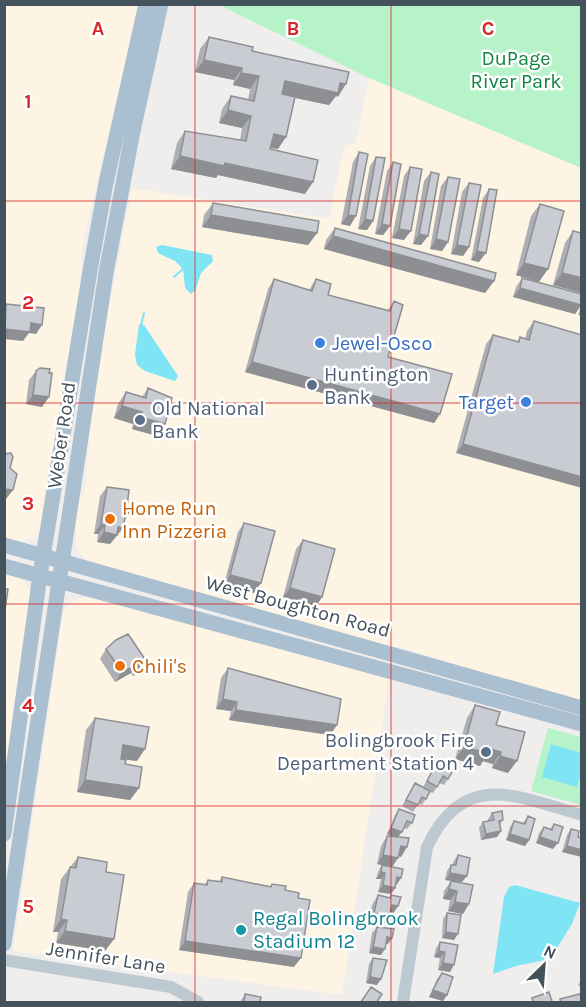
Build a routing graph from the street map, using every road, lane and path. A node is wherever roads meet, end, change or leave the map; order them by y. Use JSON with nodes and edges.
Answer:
{"nodes":[{"id":1,"x":146,"y":4,"type":"edge"},
{"id":2,"x":161,"y":4,"type":"edge"},
{"id":3,"x":4,"y":545,"type":"edge"},
{"id":4,"x":44,"y":555,"type":"junction"},
{"id":5,"x":63,"y":561,"type":"junction"},
{"id":6,"x":4,"y":566,"type":"edge"},
{"id":7,"x":40,"y":575,"type":"junction"},
{"id":8,"x":60,"y":581,"type":"junction"},
{"id":9,"x":582,"y":708,"type":"edge"},
{"id":10,"x":582,"y":724,"type":"edge"},
{"id":11,"x":17,"y":755,"type":"junction"},
{"id":12,"x":25,"y":815,"type":"junction"},
{"id":13,"x":582,"y":815,"type":"edge"},
{"id":14,"x":4,"y":834,"type":"edge"},
{"id":15,"x":4,"y":944,"type":"edge"},
{"id":16,"x":4,"y":960,"type":"edge"},
{"id":17,"x":198,"y":1002,"type":"edge"},
{"id":18,"x":403,"y":1002,"type":"edge"}],
"edges":[{"from":1,"to":4,"type":"main road","name":"Weber Road"},
{"from":2,"to":5,"type":"main road","name":"Weber Road"},
{"from":3,"to":4,"type":"main road","name":"West Boughton Road"},
{"from":4,"to":5,"type":"main road","name":"West Boughton Road"},
{"from":4,"to":7,"type":"main road","name":"Weber Road"},
{"from":5,"to":8,"type":"main road","name":"Weber Road"},
{"from":5,"to":9,"type":"main road","name":"West Boughton Road"},
{"from":6,"to":7,"type":"main road","name":"West Boughton Road"},
{"from":7,"to":8,"type":"main road","name":"West Boughton Road"},
{"from":7,"to":11,"type":"main road","name":"Weber Road"},
{"from":8,"to":10,"type":"main road","name":"West Boughton Road"},
{"from":8,"to":12,"type":"main road","name":"Weber Road"},
{"from":11,"to":12,"type":"main road"},
{"from":11,"to":14,"type":"main road","name":"Weber Road"},
{"from":12,"to":15,"type":"main road","name":"Weber Road"},
{"from":13,"to":18,"type":"street"},
{"from":16,"to":17,"type":"street","name":"Jennifer Lane"}]}
